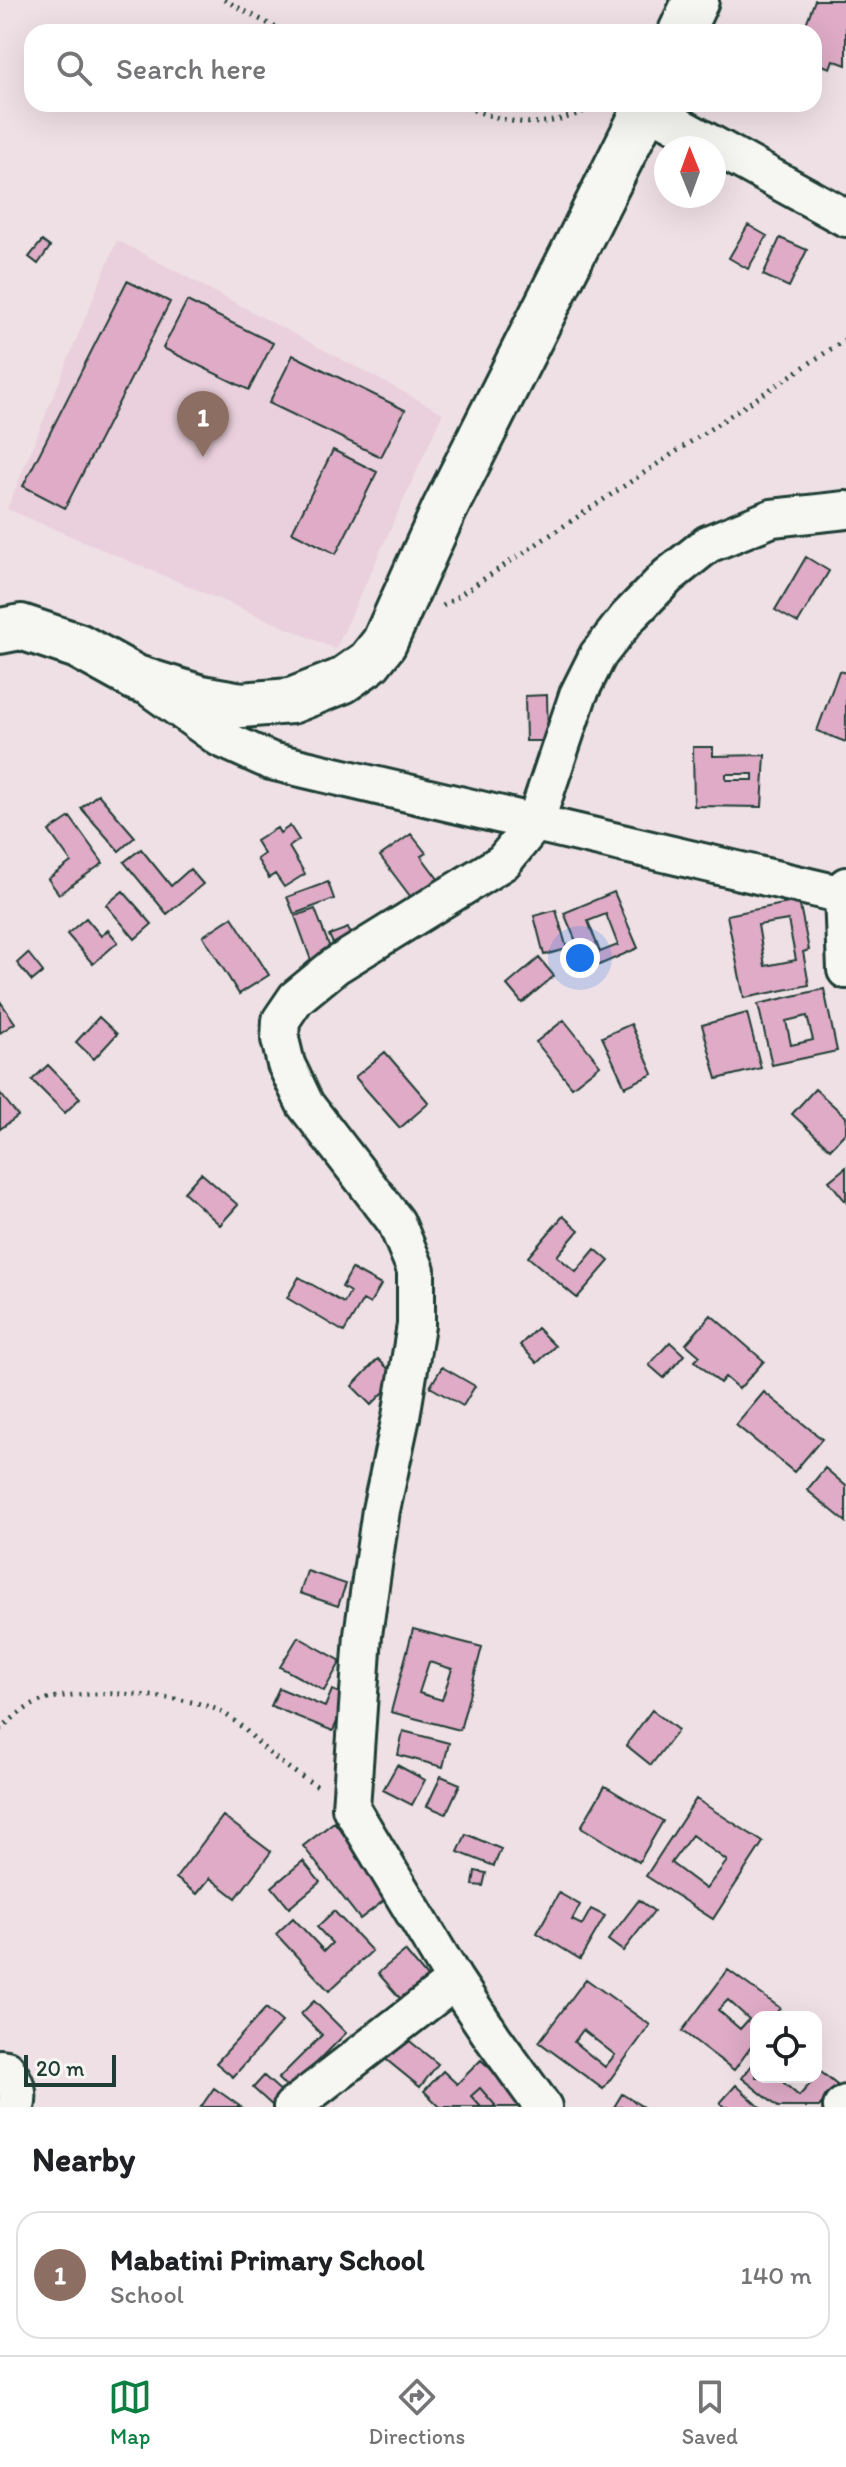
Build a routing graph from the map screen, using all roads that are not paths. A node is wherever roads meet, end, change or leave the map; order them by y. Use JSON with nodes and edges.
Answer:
{"nodes":[{"id":1,"x":696,"y":0,"type":"edge"},
{"id":2,"x":685,"y":24,"type":"edge"},
{"id":3,"x":644,"y":112,"type":"edge"},
{"id":4,"x":658,"y":112,"type":"edge"},
{"id":5,"x":846,"y":218,"type":"edge"},
{"id":6,"x":846,"y":510,"type":"edge"},
{"id":7,"x":7,"y":626,"type":"edge"},
{"id":8,"x":136,"y":678,"type":"junction"},
{"id":9,"x":535,"y":823,"type":"junction"},
{"id":10,"x":845,"y":890,"type":"edge"},
{"id":11,"x":846,"y":970,"type":"edge"},
{"id":12,"x":455,"y":1981,"type":"junction"},
{"id":13,"x":0,"y":2068,"type":"edge"},
{"id":14,"x":16,"y":2107,"type":"edge"},
{"id":15,"x":292,"y":2107,"type":"edge"},
{"id":16,"x":543,"y":2107,"type":"edge"}],
"edges":[{"from":1,"to":2,"type":"street"},
{"from":3,"to":8,"type":"street"},
{"from":4,"to":5,"type":"street"},
{"from":6,"to":9,"type":"street"},
{"from":7,"to":8,"type":"street"},
{"from":8,"to":9,"type":"street"},
{"from":9,"to":10,"type":"street"},
{"from":9,"to":12,"type":"street"},
{"from":10,"to":11,"type":"street"},
{"from":12,"to":15,"type":"street"},
{"from":12,"to":16,"type":"street"},
{"from":13,"to":14,"type":"street"}]}
